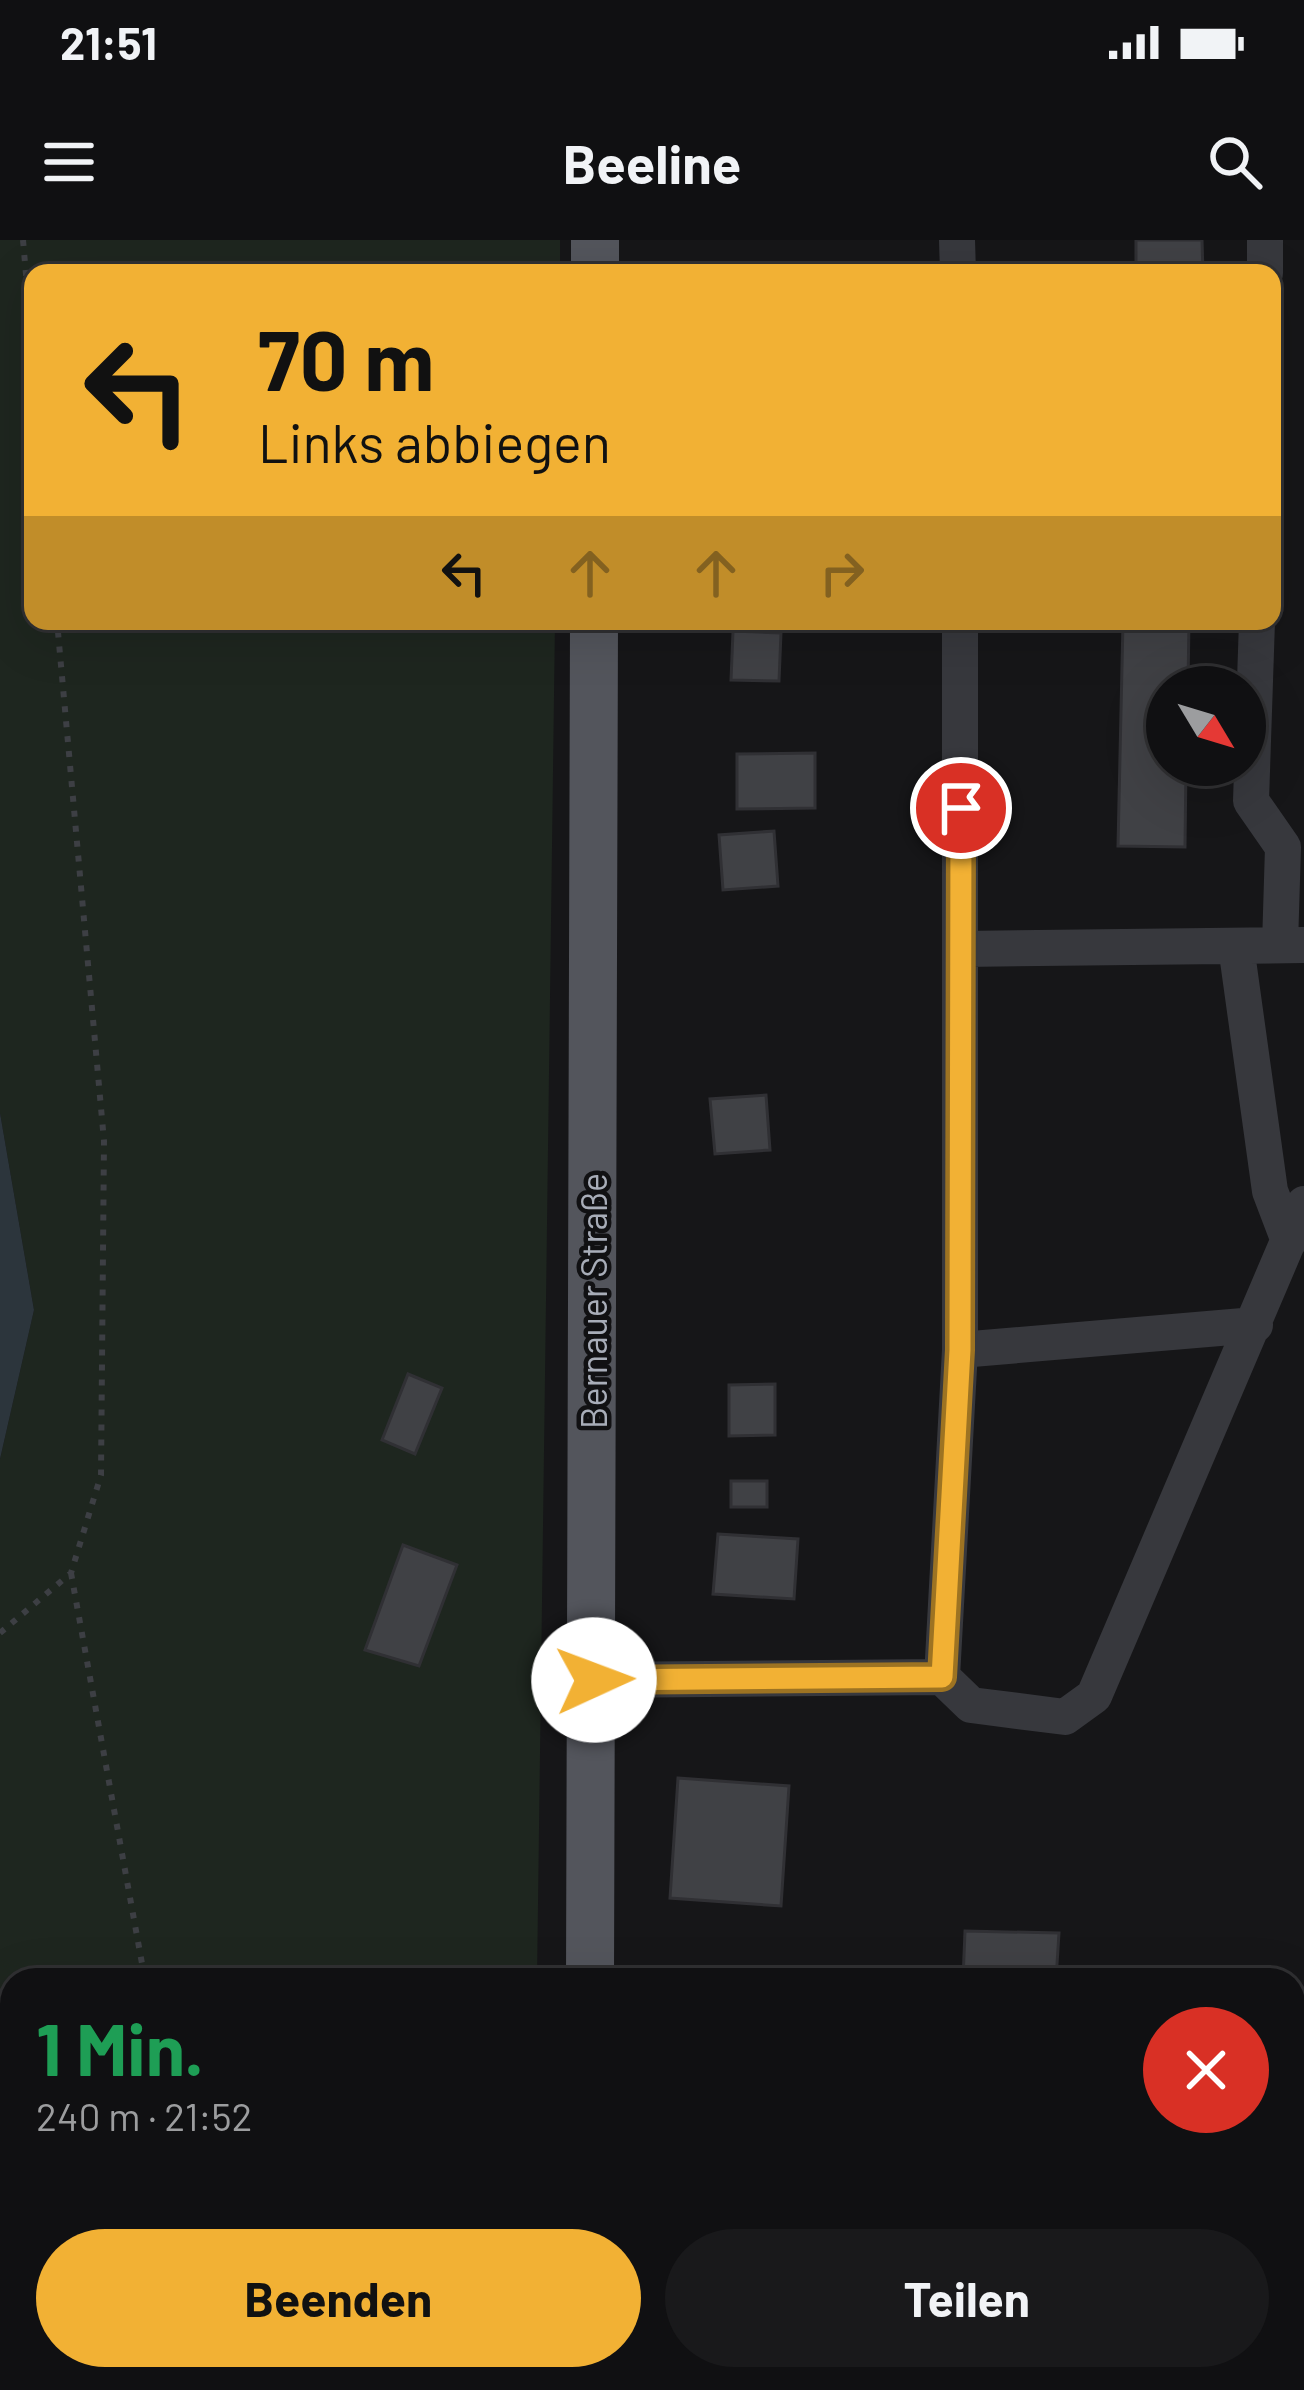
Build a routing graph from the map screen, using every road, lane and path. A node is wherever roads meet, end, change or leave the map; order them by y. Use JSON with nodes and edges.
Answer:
{"nodes":[{"id":1,"x":58,"y":630,"type":"edge"},
{"id":2,"x":594,"y":630,"type":"edge"},
{"id":3,"x":960,"y":630,"type":"edge"},
{"id":4,"x":1257,"y":630,"type":"edge"},
{"id":5,"x":1292,"y":945,"type":"edge"},
{"id":6,"x":1236,"y":946,"type":"junction"},
{"id":7,"x":962,"y":949,"type":"junction"},
{"id":8,"x":1304,"y":1204,"type":"edge"},
{"id":9,"x":1289,"y":1241,"type":"junction"},
{"id":10,"x":1255,"y":1325,"type":"junction"},
{"id":11,"x":960,"y":1350,"type":"junction"},
{"id":12,"x":71,"y":1573,"type":"junction"},
{"id":13,"x":0,"y":1633,"type":"edge"},
{"id":14,"x":942,"y":1677,"type":"junction"},
{"id":15,"x":594,"y":1680,"type":"junction"},
{"id":16,"x":143,"y":1968,"type":"edge"},
{"id":17,"x":590,"y":1968,"type":"edge"}],
"edges":[{"from":1,"to":12,"type":"path"},
{"from":2,"to":15,"type":"main road","name":"Bernauer Straße"},
{"from":3,"to":7,"type":"street"},
{"from":4,"to":5,"type":"street"},
{"from":5,"to":6,"type":"street"},
{"from":6,"to":7,"type":"street"},
{"from":6,"to":9,"type":"street"},
{"from":7,"to":11,"type":"street"},
{"from":8,"to":9,"type":"street"},
{"from":9,"to":10,"type":"street"},
{"from":10,"to":11,"type":"street"},
{"from":10,"to":14,"type":"street"},
{"from":11,"to":14,"type":"street"},
{"from":12,"to":13,"type":"path"},
{"from":12,"to":16,"type":"path"},
{"from":14,"to":15,"type":"street"},
{"from":15,"to":17,"type":"main road","name":"Bernauer Straße"}]}
